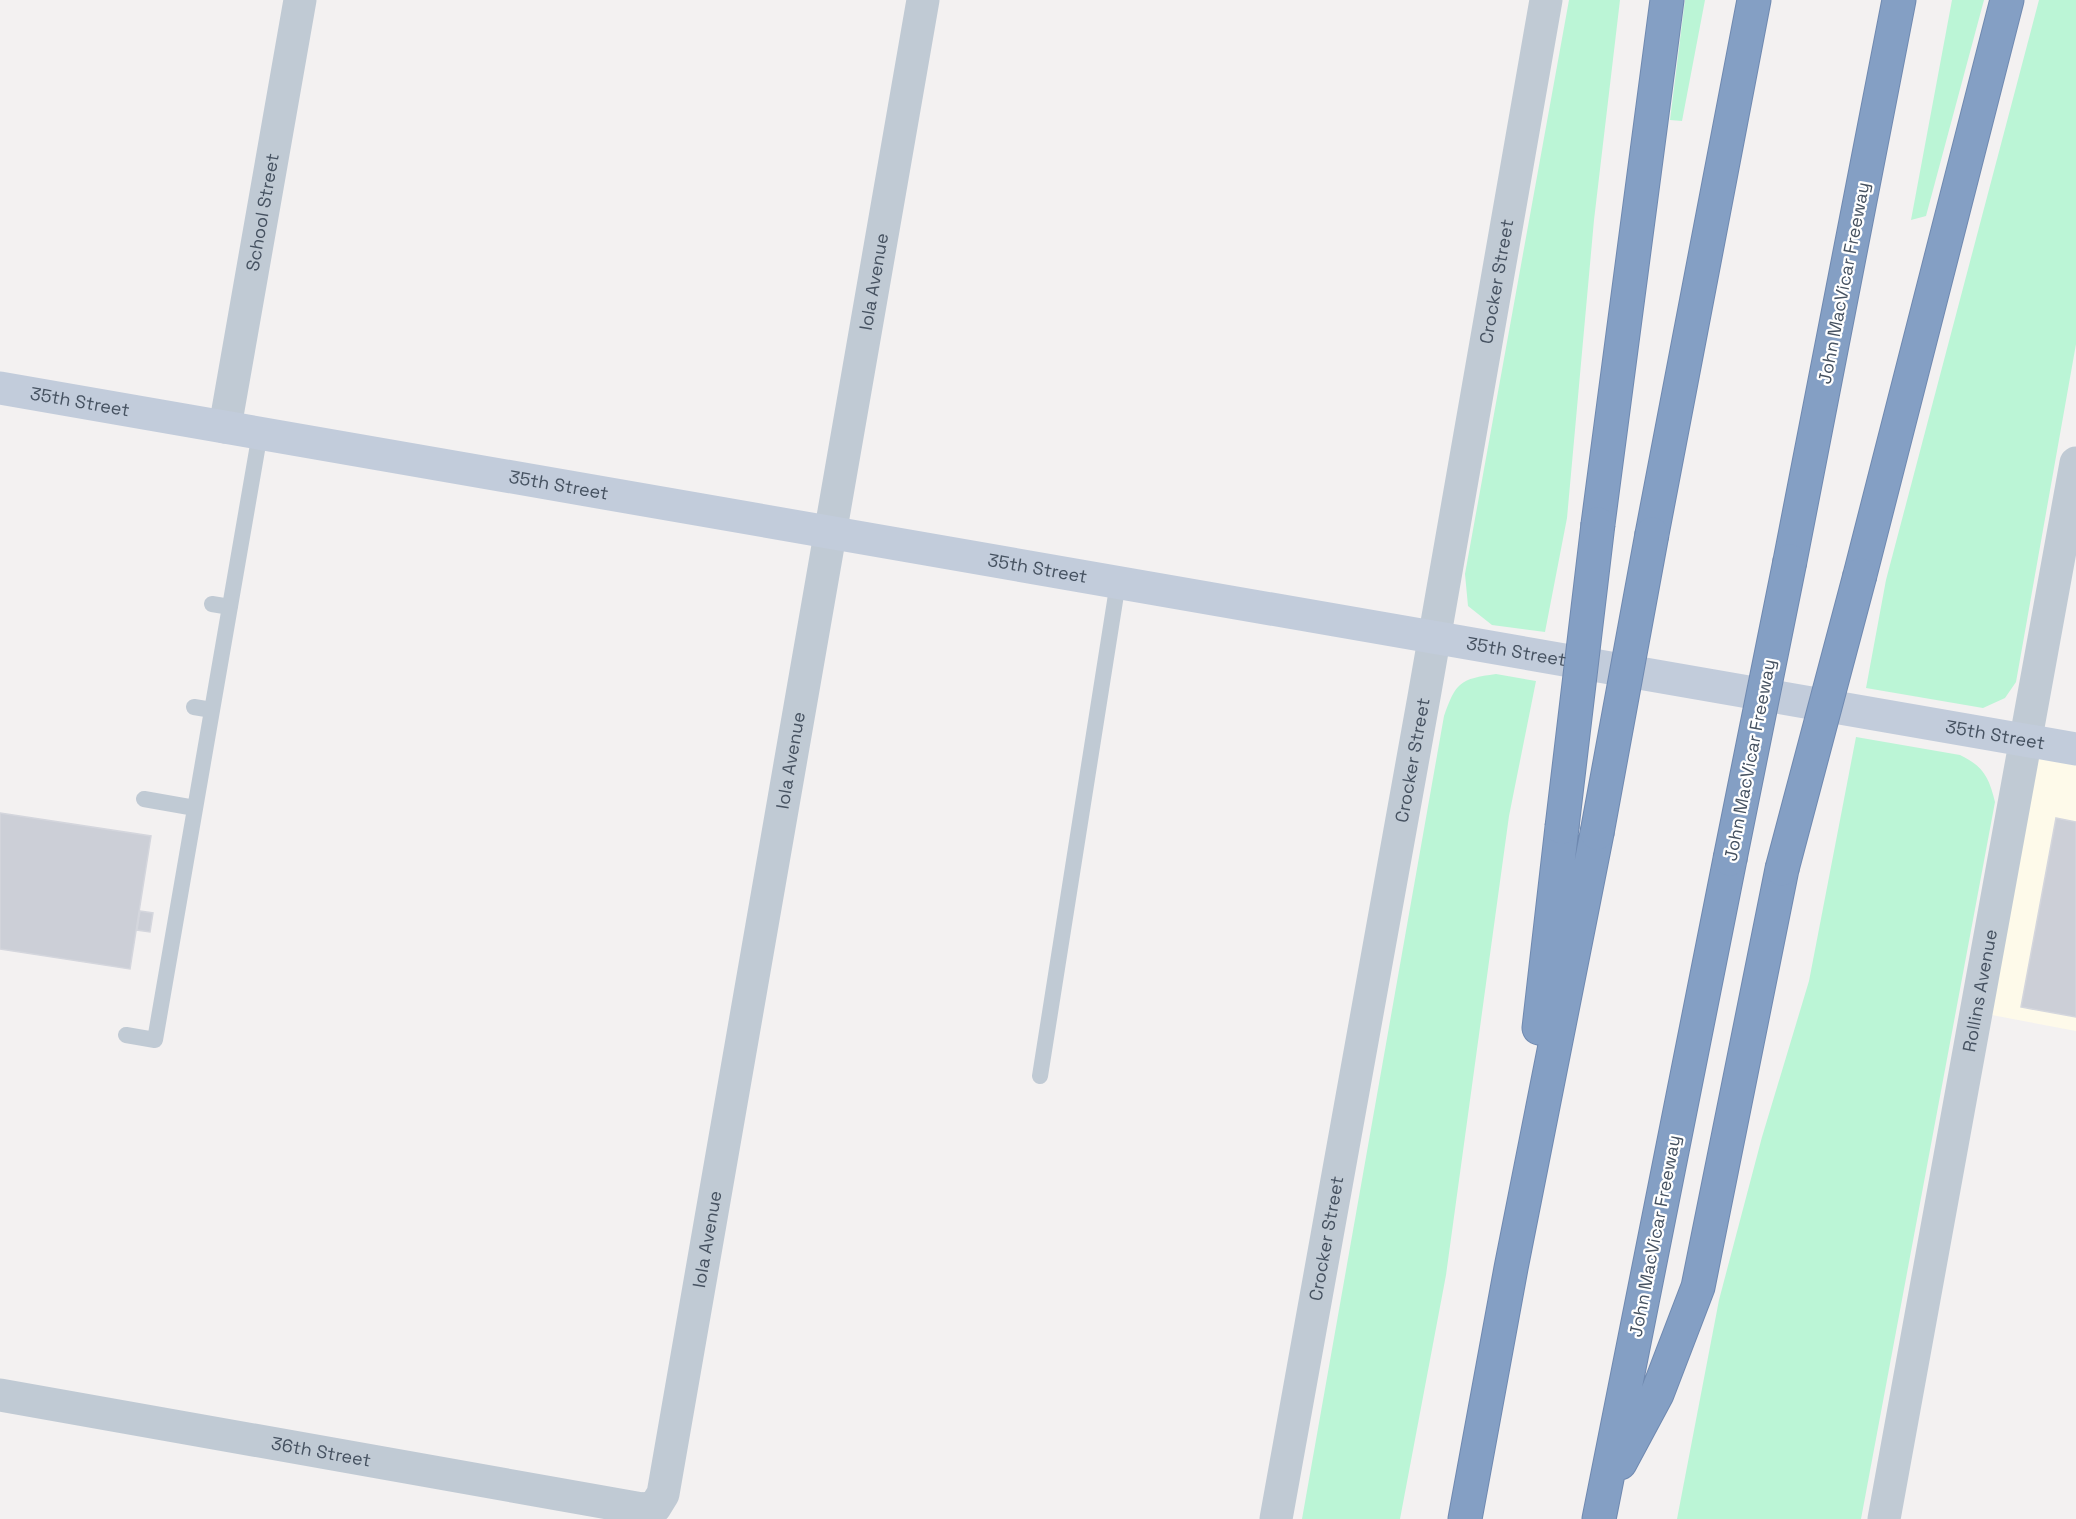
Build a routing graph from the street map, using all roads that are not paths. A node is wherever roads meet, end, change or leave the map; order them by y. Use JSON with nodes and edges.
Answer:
{"nodes":[{"id":1,"x":300,"y":0,"type":"edge"},
{"id":2,"x":923,"y":0,"type":"edge"},
{"id":3,"x":1546,"y":0,"type":"edge"},
{"id":4,"x":1667,"y":0,"type":"edge"},
{"id":5,"x":1755,"y":0,"type":"edge"},
{"id":6,"x":1899,"y":0,"type":"edge"},
{"id":7,"x":2007,"y":0,"type":"edge"},
{"id":8,"x":0,"y":388,"type":"edge"},
{"id":9,"x":225,"y":427,"type":"junction"},
{"id":10,"x":260,"y":433,"type":"junction"},
{"id":11,"x":2076,"y":462,"type":"edge"},
{"id":12,"x":2072,"y":509,"type":"edge"},
{"id":13,"x":831,"y":531,"type":"junction"},
{"id":14,"x":1118,"y":582,"type":"junction"},
{"id":15,"x":212,"y":604,"type":"dead end"},
{"id":16,"x":230,"y":607,"type":"junction"},
{"id":17,"x":1435,"y":636,"type":"junction"},
{"id":18,"x":194,"y":707,"type":"dead end"},
{"id":19,"x":212,"y":710,"type":"junction"},
{"id":20,"x":2025,"y":740,"type":"junction"},
{"id":21,"x":2076,"y":749,"type":"edge"},
{"id":22,"x":144,"y":799,"type":"dead end"},
{"id":23,"x":195,"y":808,"type":"junction"},
{"id":24,"x":126,"y":1035,"type":"dead end"},
{"id":25,"x":1040,"y":1076,"type":"dead end"},
{"id":26,"x":1511,"y":1268,"type":"junction"},
{"id":27,"x":0,"y":1395,"type":"edge"},
{"id":28,"x":1601,"y":1506,"type":"edge"},
{"id":29,"x":642,"y":1509,"type":"joint"},
{"id":30,"x":1276,"y":1519,"type":"edge"},
{"id":31,"x":1466,"y":1519,"type":"edge"},
{"id":32,"x":1884,"y":1519,"type":"edge"}],
"edges":[{"from":1,"to":9,"type":"street","name":"School Street"},
{"from":2,"to":13,"type":"street","name":"Iola Avenue"},
{"from":3,"to":17,"type":"street","name":"Crocker Street"},
{"from":4,"to":26,"type":"highway","bridge":true},
{"from":5,"to":26,"type":"highway","bridge":true},
{"from":6,"to":28,"type":"highway","name":"John MacVicar Freeway","bridge":true},
{"from":7,"to":28,"type":"highway","bridge":true},
{"from":8,"to":9,"type":"street","name":"35th Street"},
{"from":9,"to":10,"type":"street","name":"35th Street"},
{"from":10,"to":13,"type":"street","name":"35th Street"},
{"from":10,"to":16,"type":"lane"},
{"from":11,"to":12,"type":"street","name":"Rollins Avenue"},
{"from":12,"to":20,"type":"street","name":"Rollins Avenue"},
{"from":13,"to":14,"type":"street","name":"35th Street"},
{"from":13,"to":29,"type":"street","name":"Iola Avenue"},
{"from":14,"to":17,"type":"street","name":"35th Street"},
{"from":14,"to":25,"type":"lane"},
{"from":15,"to":16,"type":"lane"},
{"from":16,"to":19,"type":"lane"},
{"from":17,"to":20,"type":"street","name":"35th Street"},
{"from":17,"to":30,"type":"street","name":"Crocker Street"},
{"from":18,"to":19,"type":"lane"},
{"from":19,"to":23,"type":"lane"},
{"from":20,"to":21,"type":"street","name":"35th Street"},
{"from":20,"to":32,"type":"street","name":"Rollins Avenue"},
{"from":22,"to":23,"type":"lane"},
{"from":23,"to":24,"type":"lane"},
{"from":26,"to":31,"type":"highway"},
{"from":27,"to":29,"type":"street","name":"36th Street"}]}
